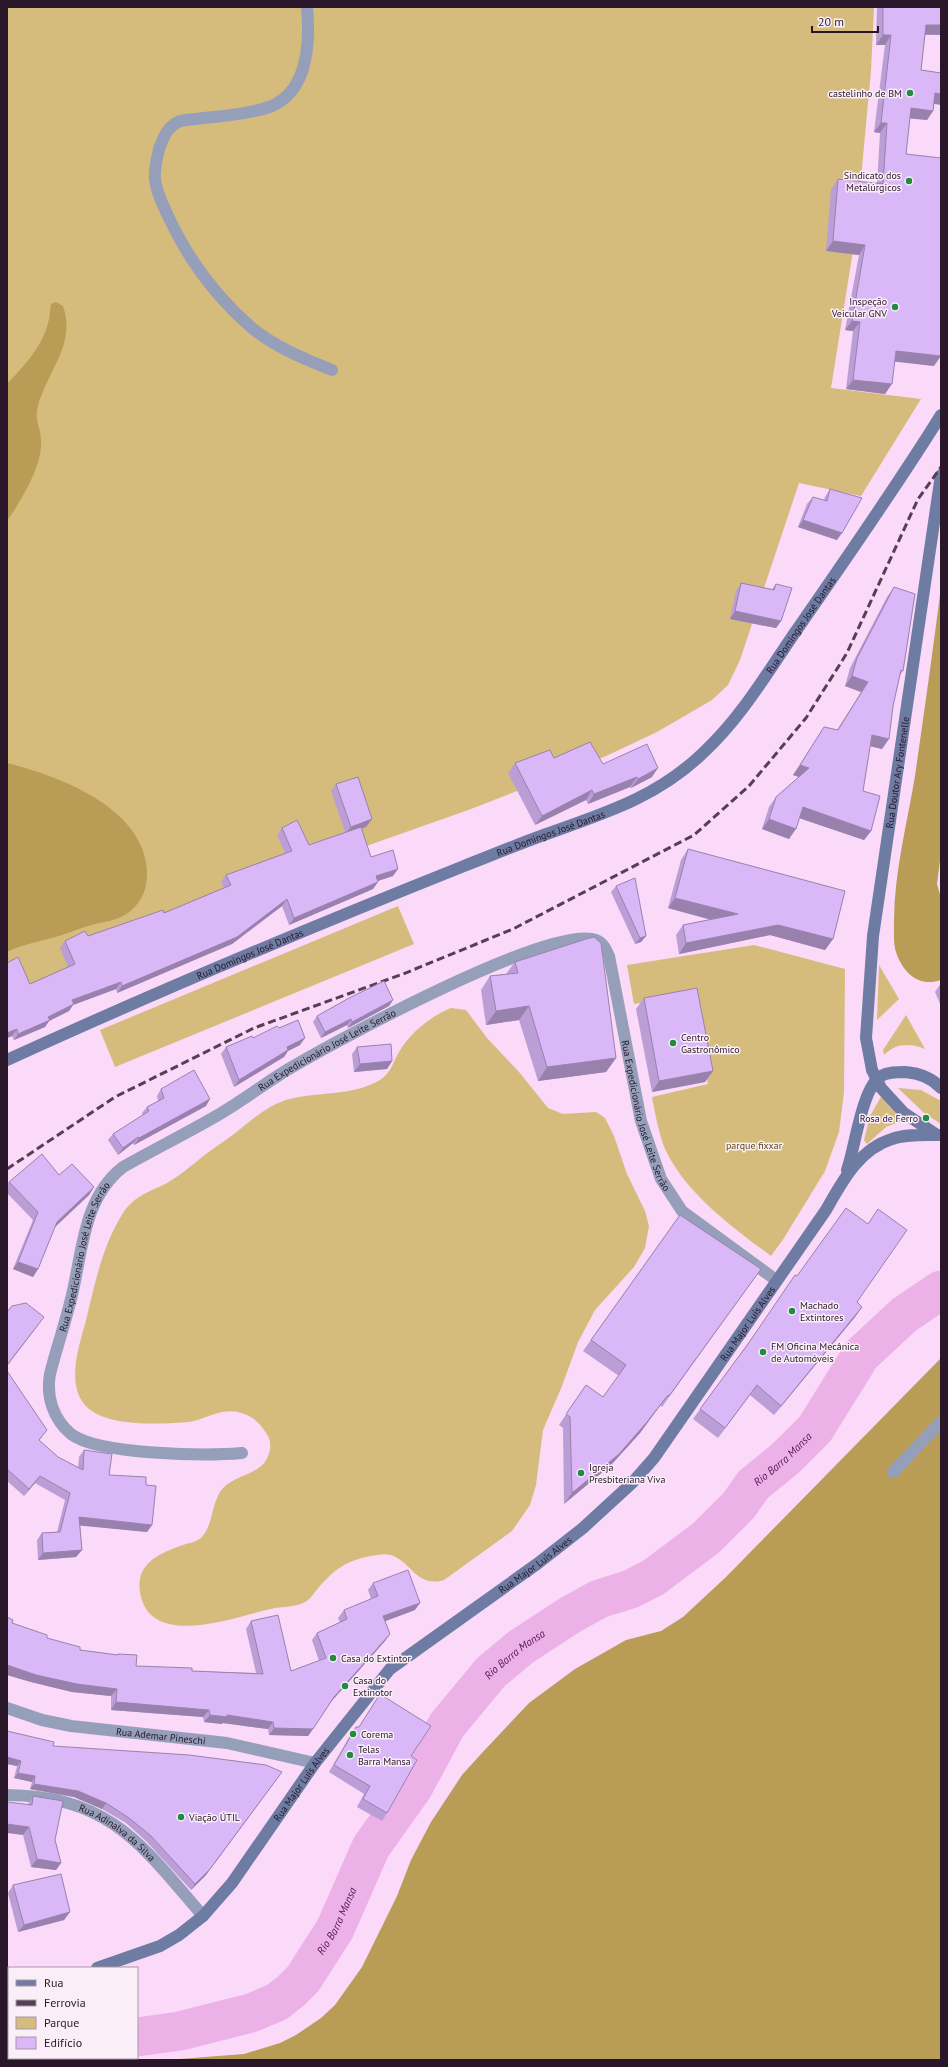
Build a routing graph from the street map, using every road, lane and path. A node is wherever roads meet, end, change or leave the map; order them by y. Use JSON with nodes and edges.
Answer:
{"nodes":[{"id":1,"x":307,"y":7,"type":"edge"},
{"id":2,"x":332,"y":370,"type":"dead end"},
{"id":3,"x":941,"y":415,"type":"edge"},
{"id":4,"x":941,"y":475,"type":"edge"},
{"id":5,"x":867,"y":1046,"type":"junction"},
{"id":6,"x":7,"y":1060,"type":"edge"},
{"id":7,"x":875,"y":1074,"type":"junction"},
{"id":8,"x":941,"y":1088,"type":"edge"},
{"id":9,"x":864,"y":1105,"type":"junction"},
{"id":10,"x":939,"y":1136,"type":"edge"},
{"id":11,"x":845,"y":1176,"type":"junction"},
{"id":12,"x":776,"y":1280,"type":"junction"},
{"id":13,"x":941,"y":1422,"type":"edge"},
{"id":14,"x":242,"y":1453,"type":"dead end"},
{"id":15,"x":893,"y":1472,"type":"dead end"},
{"id":16,"x":7,"y":1708,"type":"edge"},
{"id":17,"x":315,"y":1763,"type":"junction"},
{"id":18,"x":7,"y":1795,"type":"edge"},
{"id":19,"x":203,"y":1916,"type":"junction"},
{"id":20,"x":100,"y":1967,"type":"edge"}],
"edges":[{"from":1,"to":2,"type":"street"},
{"from":3,"to":6,"type":"street","name":"Rua Domingos José Dantas"},
{"from":4,"to":5,"type":"street","name":"Rua Doutor Ary Fontenelle"},
{"from":5,"to":7,"type":"street","name":"Rua Doutor Ary Fontenelle"},
{"from":5,"to":9,"type":"street"},
{"from":7,"to":8,"type":"street"},
{"from":7,"to":9,"type":"street"},
{"from":7,"to":10,"type":"street"},
{"from":9,"to":11,"type":"street"},
{"from":10,"to":11,"type":"street","name":"Rua Major Luís Alves"},
{"from":11,"to":12,"type":"street","name":"Rua Major Luís Alves"},
{"from":12,"to":14,"type":"street","name":"Rua Expedicionário José Leite Serrão"},
{"from":12,"to":17,"type":"street","name":"Rua Major Luís Alves"},
{"from":13,"to":15,"type":"street"},
{"from":16,"to":17,"type":"street","name":"Rua Ademar Pineschi"},
{"from":17,"to":19,"type":"street","name":"Rua Major Luís Alves"},
{"from":18,"to":19,"type":"street","name":"Rua Adinalva da Silva"},
{"from":19,"to":20,"type":"street","name":"Rua Major Luís Alves"}]}
